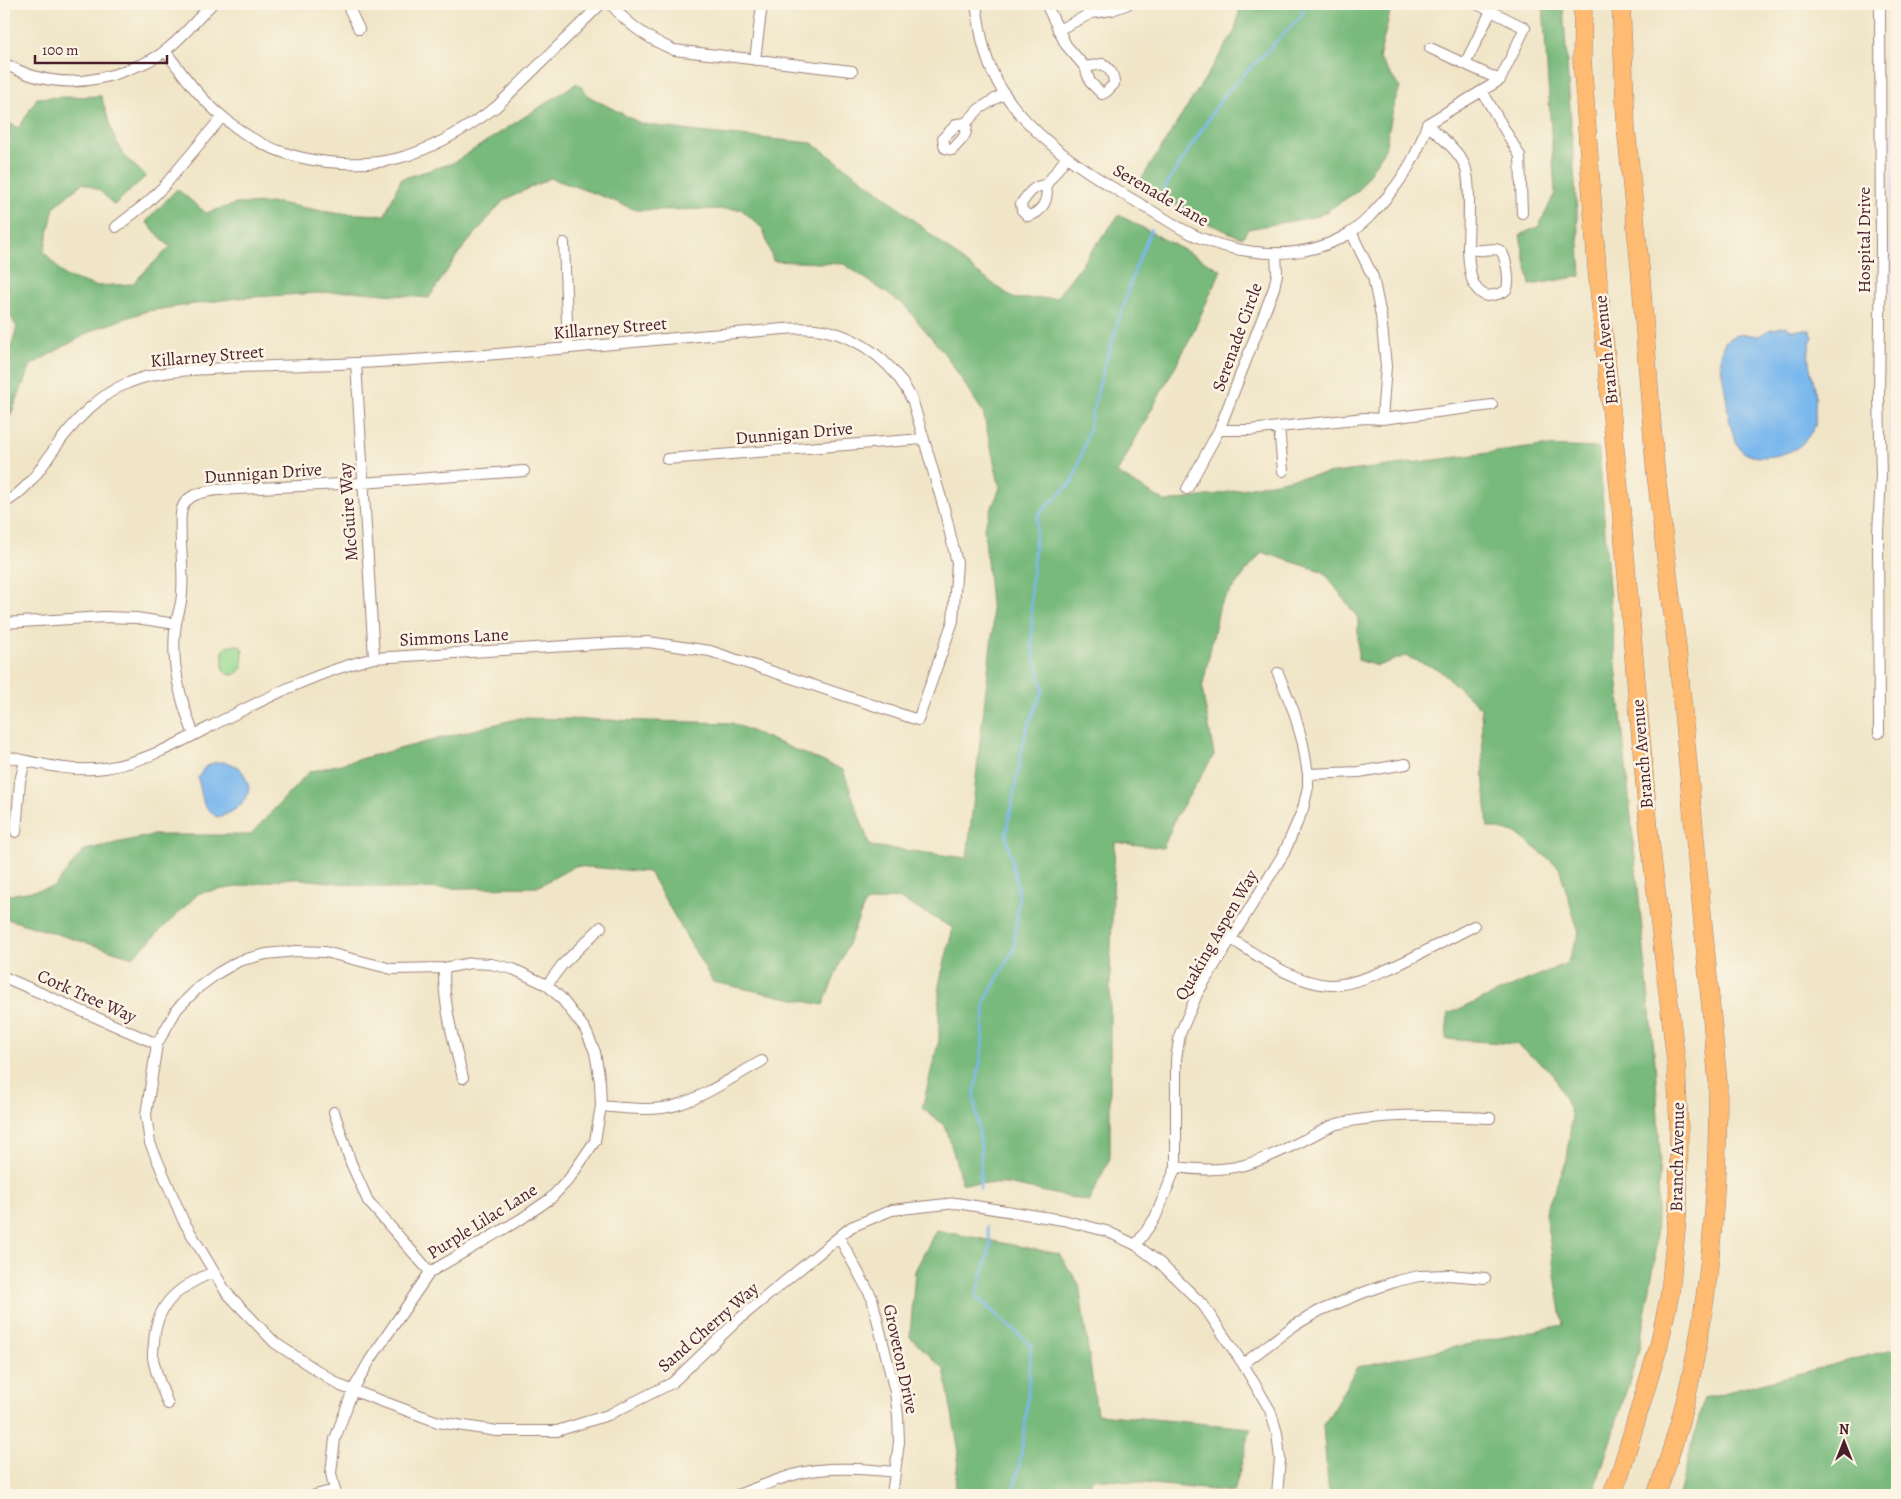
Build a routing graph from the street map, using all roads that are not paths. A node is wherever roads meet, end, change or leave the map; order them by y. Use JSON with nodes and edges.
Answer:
{"nodes":[{"id":1,"x":212,"y":4,"type":"edge"},
{"id":2,"x":348,"y":4,"type":"edge"},
{"id":3,"x":601,"y":4,"type":"edge"},
{"id":4,"x":611,"y":4,"type":"edge"},
{"id":5,"x":762,"y":4,"type":"edge"},
{"id":6,"x":976,"y":4,"type":"edge"},
{"id":7,"x":1046,"y":4,"type":"edge"},
{"id":8,"x":1128,"y":4,"type":"edge"},
{"id":9,"x":1477,"y":4,"type":"edge"},
{"id":10,"x":1583,"y":4,"type":"edge"},
{"id":11,"x":1621,"y":4,"type":"edge"},
{"id":12,"x":1880,"y":4,"type":"edge"},
{"id":13,"x":1491,"y":11,"type":"junction"},
{"id":14,"x":359,"y":29,"type":"dead end"},
{"id":15,"x":1058,"y":30,"type":"junction"},
{"id":16,"x":1430,"y":48,"type":"dead end"},
{"id":17,"x":166,"y":51,"type":"junction"},
{"id":18,"x":755,"y":60,"type":"junction"},
{"id":19,"x":4,"y":63,"type":"edge"},
{"id":20,"x":1465,"y":64,"type":"junction"},
{"id":21,"x":1085,"y":67,"type":"dead end"},
{"id":22,"x":852,"y":71,"type":"dead end"},
{"id":23,"x":1500,"y":80,"type":"junction"},
{"id":24,"x":1482,"y":91,"type":"junction"},
{"id":25,"x":1004,"y":94,"type":"junction"},
{"id":26,"x":222,"y":117,"type":"junction"},
{"id":27,"x":966,"y":123,"type":"dead end"},
{"id":28,"x":1427,"y":124,"type":"junction"},
{"id":29,"x":1066,"y":158,"type":"junction"},
{"id":30,"x":1046,"y":185,"type":"dead end"},
{"id":31,"x":1522,"y":213,"type":"dead end"},
{"id":32,"x":116,"y":227,"type":"dead end"},
{"id":33,"x":1351,"y":232,"type":"junction"},
{"id":34,"x":564,"y":243,"type":"dead end"},
{"id":35,"x":1468,"y":249,"type":"junction"},
{"id":36,"x":1276,"y":253,"type":"junction"},
{"id":37,"x":568,"y":348,"type":"junction"},
{"id":38,"x":356,"y":364,"type":"junction"},
{"id":39,"x":1492,"y":405,"type":"dead end"},
{"id":40,"x":1382,"y":419,"type":"junction"},
{"id":41,"x":1279,"y":427,"type":"junction"},
{"id":42,"x":1219,"y":430,"type":"junction"},
{"id":43,"x":923,"y":439,"type":"junction"},
{"id":44,"x":667,"y":459,"type":"dead end"},
{"id":45,"x":524,"y":471,"type":"dead end"},
{"id":46,"x":1283,"y":471,"type":"dead end"},
{"id":47,"x":362,"y":482,"type":"junction"},
{"id":48,"x":1187,"y":489,"type":"dead end"},
{"id":49,"x":4,"y":503,"type":"edge"},
{"id":50,"x":4,"y":623,"type":"edge"},
{"id":51,"x":176,"y":624,"type":"junction"},
{"id":52,"x":374,"y":658,"type":"junction"},
{"id":53,"x":1278,"y":673,"type":"dead end"},
{"id":54,"x":918,"y":720,"type":"joint"},
{"id":55,"x":1879,"y":732,"type":"dead end"},
{"id":56,"x":194,"y":735,"type":"junction"},
{"id":57,"x":4,"y":756,"type":"edge"},
{"id":58,"x":25,"y":761,"type":"junction"},
{"id":59,"x":1406,"y":764,"type":"dead end"},
{"id":60,"x":1308,"y":774,"type":"junction"},
{"id":61,"x":16,"y":832,"type":"dead end"},
{"id":62,"x":601,"y":926,"type":"dead end"},
{"id":63,"x":1474,"y":926,"type":"dead end"},
{"id":64,"x":1230,"y":938,"type":"junction"},
{"id":65,"x":444,"y":968,"type":"junction"},
{"id":66,"x":4,"y":977,"type":"edge"},
{"id":67,"x":547,"y":985,"type":"junction"},
{"id":68,"x":157,"y":1044,"type":"junction"},
{"id":69,"x":762,"y":1060,"type":"dead end"},
{"id":70,"x":463,"y":1078,"type":"dead end"},
{"id":71,"x":600,"y":1106,"type":"junction"},
{"id":72,"x":334,"y":1112,"type":"dead end"},
{"id":73,"x":1490,"y":1118,"type":"dead end"},
{"id":74,"x":1176,"y":1167,"type":"junction"},
{"id":75,"x":839,"y":1237,"type":"junction"},
{"id":76,"x":1136,"y":1245,"type":"junction"},
{"id":77,"x":214,"y":1272,"type":"junction"},
{"id":78,"x":430,"y":1272,"type":"junction"},
{"id":79,"x":1485,"y":1278,"type":"dead end"},
{"id":80,"x":1243,"y":1364,"type":"junction"},
{"id":81,"x":353,"y":1390,"type":"junction"},
{"id":82,"x":168,"y":1404,"type":"dead end"},
{"id":83,"x":895,"y":1472,"type":"junction"},
{"id":84,"x":336,"y":1493,"type":"edge"},
{"id":85,"x":314,"y":1495,"type":"edge"},
{"id":86,"x":737,"y":1495,"type":"edge"},
{"id":87,"x":892,"y":1495,"type":"edge"},
{"id":88,"x":1277,"y":1495,"type":"edge"},
{"id":89,"x":1611,"y":1495,"type":"edge"},
{"id":90,"x":1656,"y":1495,"type":"edge"}],
"edges":[{"from":1,"to":17,"type":"street"},
{"from":2,"to":14,"type":"street"},
{"from":3,"to":26,"type":"street"},
{"from":4,"to":18,"type":"street"},
{"from":5,"to":18,"type":"street"},
{"from":6,"to":25,"type":"street","name":"Serenade Lane"},
{"from":7,"to":15,"type":"street"},
{"from":8,"to":15,"type":"street"},
{"from":9,"to":13,"type":"street"},
{"from":10,"to":89,"type":"highway","name":"Branch Avenue"},
{"from":11,"to":90,"type":"highway"},
{"from":12,"to":55,"type":"street","name":"Hospital Drive"},
{"from":13,"to":20,"type":"street"},
{"from":13,"to":23,"type":"street"},
{"from":15,"to":21,"type":"street"},
{"from":16,"to":20,"type":"street"},
{"from":17,"to":19,"type":"street"},
{"from":17,"to":26,"type":"street"},
{"from":18,"to":22,"type":"street"},
{"from":20,"to":23,"type":"street"},
{"from":23,"to":24,"type":"street"},
{"from":24,"to":28,"type":"street"},
{"from":24,"to":31,"type":"street"},
{"from":25,"to":27,"type":"street"},
{"from":25,"to":29,"type":"street","name":"Serenade Lane"},
{"from":26,"to":32,"type":"street"},
{"from":28,"to":33,"type":"street","name":"Serenade Lane"},
{"from":28,"to":35,"type":"street"},
{"from":29,"to":30,"type":"street"},
{"from":29,"to":36,"type":"street","name":"Serenade Lane"},
{"from":33,"to":36,"type":"street","name":"Serenade Lane"},
{"from":33,"to":40,"type":"street"},
{"from":34,"to":37,"type":"street"},
{"from":35,"to":35,"type":"street"},
{"from":36,"to":42,"type":"street","name":"Serenade Circle"},
{"from":37,"to":38,"type":"street","name":"Killarney Street"},
{"from":37,"to":43,"type":"street","name":"Killarney Street"},
{"from":38,"to":47,"type":"street","name":"McGuire Way"},
{"from":38,"to":49,"type":"street","name":"Killarney Street"},
{"from":39,"to":40,"type":"street"},
{"from":40,"to":41,"type":"street"},
{"from":41,"to":42,"type":"street"},
{"from":41,"to":46,"type":"street"},
{"from":42,"to":48,"type":"street","name":"Serenade Circle"},
{"from":43,"to":44,"type":"street","name":"Dunnigan Drive"},
{"from":43,"to":54,"type":"street","name":"Killarney Street"},
{"from":45,"to":47,"type":"street","name":"Dunnigan Drive"},
{"from":47,"to":51,"type":"street","name":"Dunnigan Drive"},
{"from":47,"to":52,"type":"street","name":"McGuire Way"},
{"from":50,"to":51,"type":"street"},
{"from":51,"to":56,"type":"street","name":"Dunnigan Drive"},
{"from":52,"to":54,"type":"street","name":"Simmons Lane"},
{"from":52,"to":56,"type":"street","name":"Simmons Lane"},
{"from":53,"to":60,"type":"street","name":"Quaking Aspen Way"},
{"from":56,"to":58,"type":"street","name":"Simmons Lane"},
{"from":57,"to":58,"type":"street","name":"Simmons Lane"},
{"from":58,"to":61,"type":"street"},
{"from":59,"to":60,"type":"street"},
{"from":60,"to":64,"type":"street","name":"Quaking Aspen Way"},
{"from":62,"to":67,"type":"street"},
{"from":63,"to":64,"type":"street"},
{"from":64,"to":74,"type":"street","name":"Quaking Aspen Way"},
{"from":65,"to":67,"type":"street","name":"Purple Lilac Lane"},
{"from":65,"to":68,"type":"street","name":"Purple Lilac Lane"},
{"from":65,"to":70,"type":"street"},
{"from":66,"to":68,"type":"street","name":"Cork Tree Way"},
{"from":67,"to":71,"type":"street","name":"Purple Lilac Lane"},
{"from":68,"to":77,"type":"street","name":"Sand Cherry Way"},
{"from":69,"to":71,"type":"street"},
{"from":71,"to":78,"type":"street","name":"Purple Lilac Lane"},
{"from":72,"to":78,"type":"street"},
{"from":73,"to":74,"type":"street"},
{"from":74,"to":76,"type":"street","name":"Quaking Aspen Way"},
{"from":75,"to":76,"type":"street","name":"Sand Cherry Way"},
{"from":75,"to":81,"type":"street","name":"Sand Cherry Way"},
{"from":75,"to":83,"type":"street","name":"Groveton Drive"},
{"from":76,"to":80,"type":"street","name":"Sand Cherry Way"},
{"from":77,"to":81,"type":"street","name":"Sand Cherry Way"},
{"from":77,"to":82,"type":"street"},
{"from":78,"to":81,"type":"street","name":"Purple Lilac Lane"},
{"from":79,"to":80,"type":"street"},
{"from":80,"to":88,"type":"street","name":"Sand Cherry Way"},
{"from":81,"to":84,"type":"street","name":"Purple Lilac Lane"},
{"from":83,"to":86,"type":"street"},
{"from":83,"to":87,"type":"street","name":"Groveton Drive"},
{"from":84,"to":85,"type":"street"}]}
